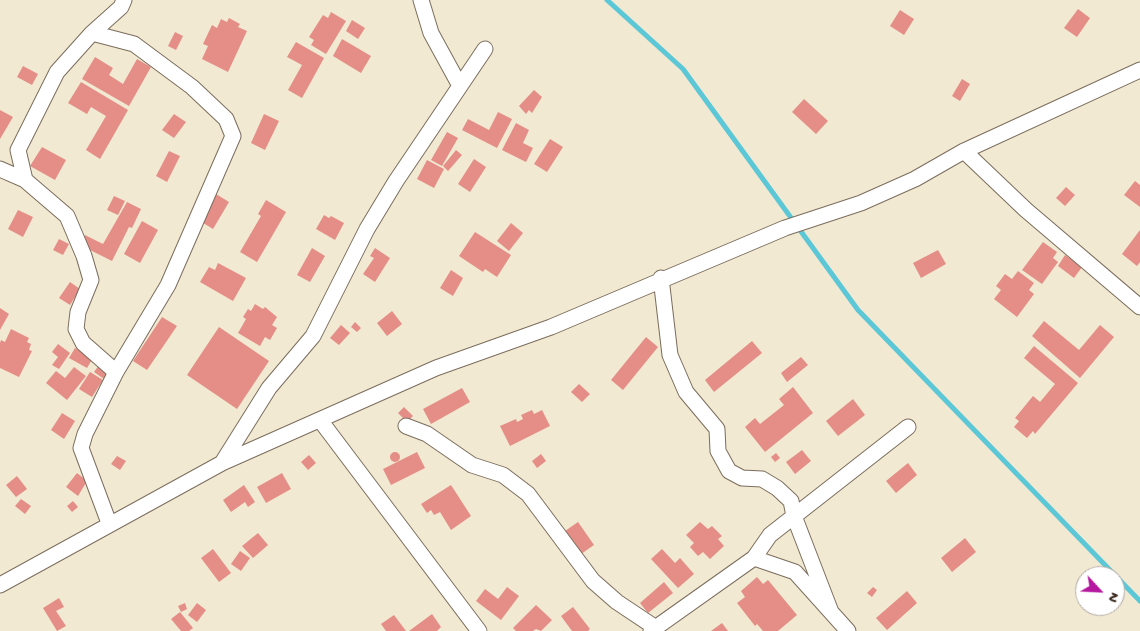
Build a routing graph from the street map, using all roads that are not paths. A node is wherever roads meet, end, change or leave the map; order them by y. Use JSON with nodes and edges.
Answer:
{"nodes":[{"id":1,"x":124,"y":0,"type":"edge"},
{"id":2,"x":421,"y":0,"type":"edge"},
{"id":3,"x":92,"y":33,"type":"junction"},
{"id":4,"x":485,"y":50,"type":"dead end"},
{"id":5,"x":1140,"y":70,"type":"edge"},
{"id":6,"x":460,"y":86,"type":"junction"},
{"id":7,"x":964,"y":151,"type":"junction"},
{"id":8,"x":0,"y":169,"type":"edge"},
{"id":9,"x":25,"y":180,"type":"junction"},
{"id":10,"x":662,"y":278,"type":"junction"},
{"id":11,"x":1140,"y":307,"type":"edge"},
{"id":12,"x":116,"y":372,"type":"junction"},
{"id":13,"x":320,"y":420,"type":"junction"},
{"id":14,"x":406,"y":426,"type":"dead end"},
{"id":15,"x":908,"y":427,"type":"dead end"},
{"id":16,"x":222,"y":463,"type":"junction"},
{"id":17,"x":794,"y":516,"type":"junction"},
{"id":18,"x":109,"y":524,"type":"junction"},
{"id":19,"x":754,"y":558,"type":"junction"},
{"id":20,"x":0,"y":585,"type":"edge"},
{"id":21,"x":831,"y":612,"type":"junction"},
{"id":22,"x":654,"y":629,"type":"edge"},
{"id":23,"x":479,"y":631,"type":"edge"},
{"id":24,"x":848,"y":631,"type":"edge"}],
"edges":[{"from":1,"to":3,"type":"street"},
{"from":2,"to":6,"type":"street"},
{"from":3,"to":9,"type":"street"},
{"from":3,"to":12,"type":"street"},
{"from":4,"to":6,"type":"street"},
{"from":5,"to":7,"type":"street"},
{"from":6,"to":16,"type":"street"},
{"from":7,"to":10,"type":"street"},
{"from":7,"to":11,"type":"street"},
{"from":8,"to":9,"type":"street"},
{"from":9,"to":12,"type":"street"},
{"from":10,"to":13,"type":"street"},
{"from":10,"to":17,"type":"street"},
{"from":12,"to":18,"type":"street"},
{"from":13,"to":16,"type":"street"},
{"from":13,"to":23,"type":"street"},
{"from":14,"to":22,"type":"street"},
{"from":15,"to":17,"type":"street"},
{"from":16,"to":18,"type":"street"},
{"from":17,"to":19,"type":"street"},
{"from":17,"to":21,"type":"street"},
{"from":18,"to":20,"type":"street"},
{"from":19,"to":21,"type":"street"},
{"from":19,"to":22,"type":"street"},
{"from":21,"to":24,"type":"street"}]}
